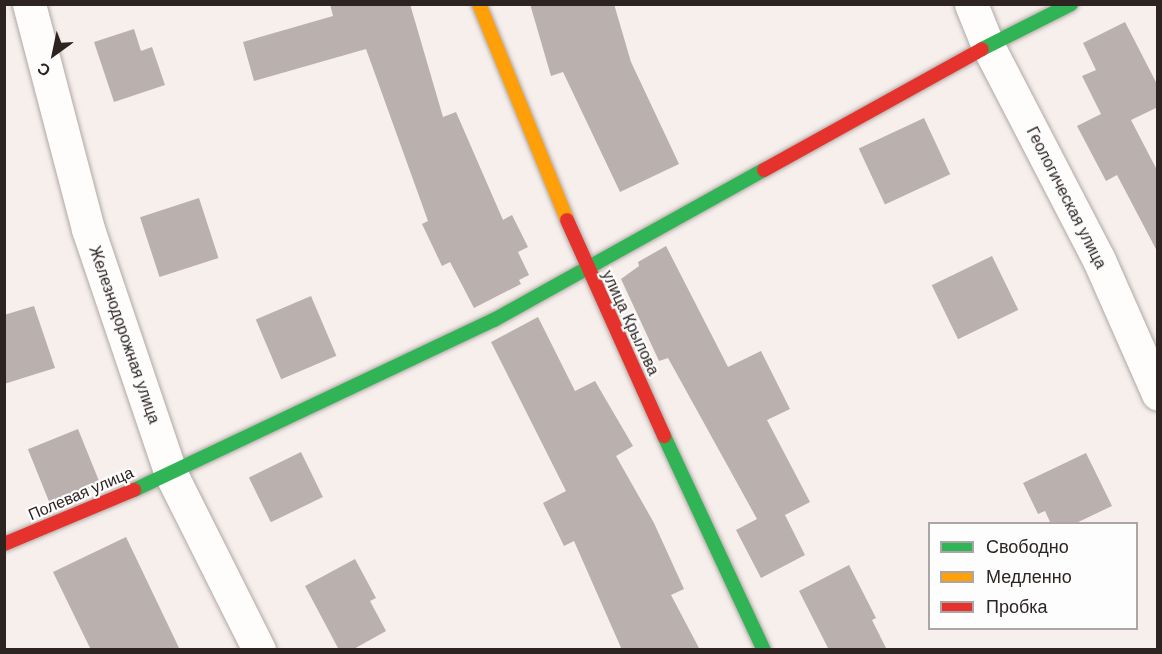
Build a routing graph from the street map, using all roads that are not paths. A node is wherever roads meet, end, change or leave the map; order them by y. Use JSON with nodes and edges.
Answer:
{"nodes":[{"id":1,"x":29,"y":4,"type":"edge"},
{"id":2,"x":479,"y":4,"type":"edge"},
{"id":3,"x":971,"y":4,"type":"edge"},
{"id":4,"x":1071,"y":4,"type":"edge"},
{"id":5,"x":988,"y":46,"type":"junction"},
{"id":6,"x":586,"y":268,"type":"junction"},
{"id":7,"x":1158,"y":393,"type":"edge"},
{"id":8,"x":171,"y":474,"type":"junction"},
{"id":9,"x":4,"y":544,"type":"edge"},
{"id":10,"x":259,"y":650,"type":"edge"},
{"id":11,"x":764,"y":650,"type":"edge"}],
"edges":[{"from":1,"to":8,"type":"street","name":"Железнодорожная улица"},
{"from":2,"to":6,"type":"street","name":"улица Крылова"},
{"from":3,"to":5,"type":"street","name":"Геологическая улица"},
{"from":4,"to":5,"type":"street","name":"Полевая улица"},
{"from":5,"to":6,"type":"street","name":"Полевая улица"},
{"from":5,"to":7,"type":"street","name":"Геологическая улица"},
{"from":6,"to":8,"type":"street","name":"Полевая улица"},
{"from":6,"to":11,"type":"street","name":"улица Крылова"},
{"from":8,"to":9,"type":"street","name":"Полевая улица"},
{"from":8,"to":10,"type":"street","name":"Железнодорожная улица"}]}
